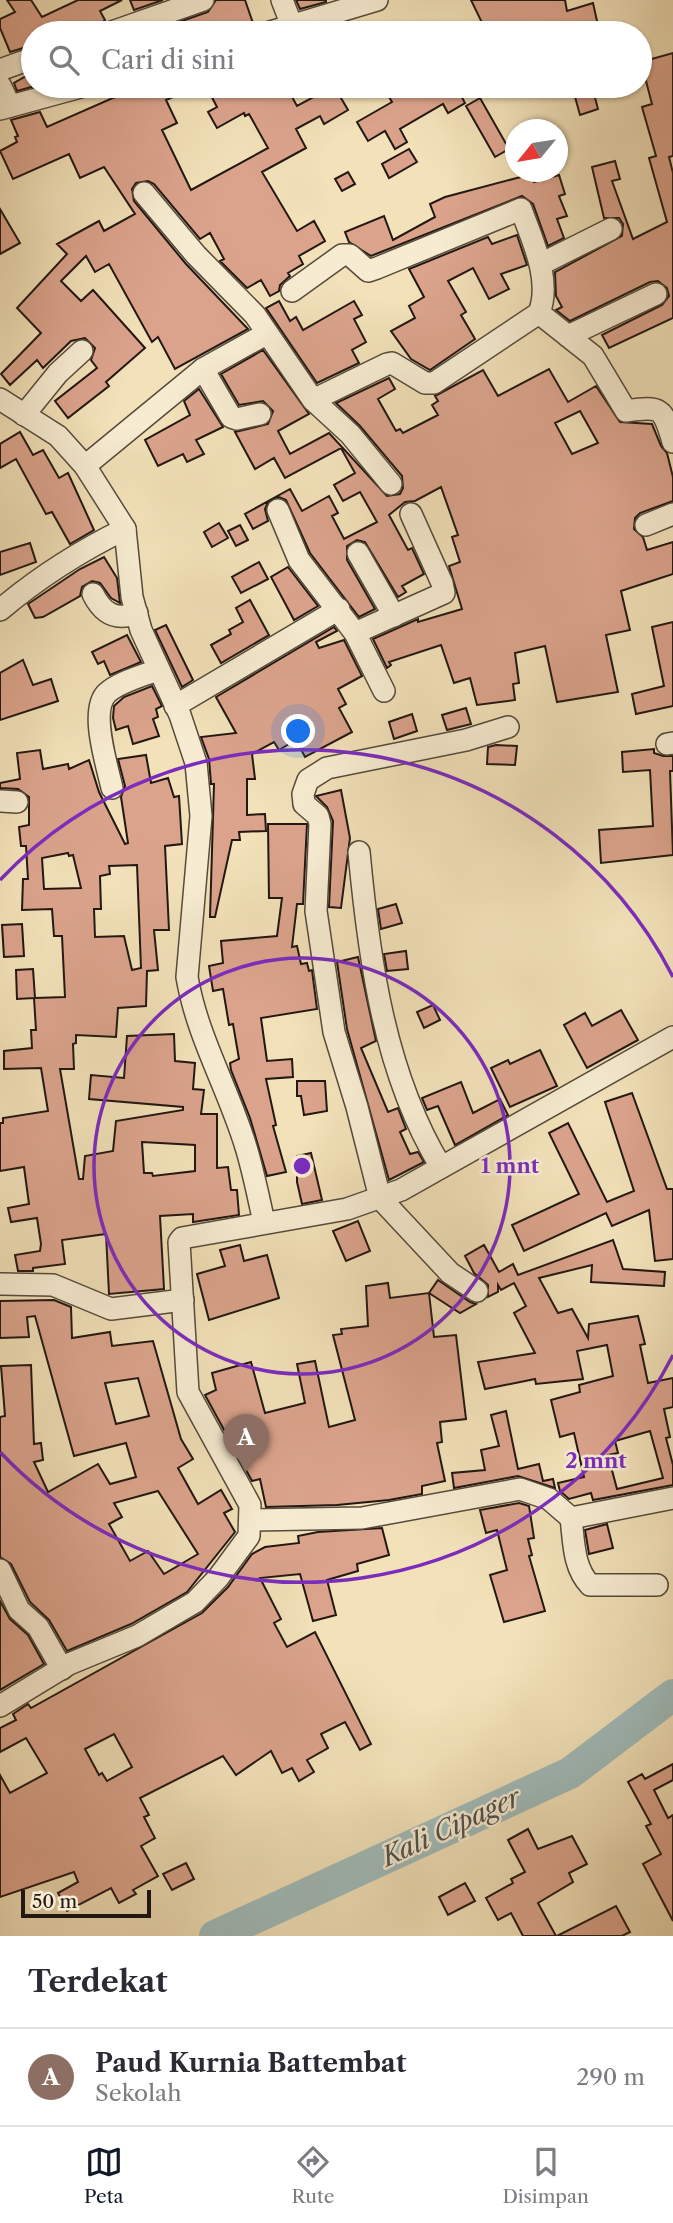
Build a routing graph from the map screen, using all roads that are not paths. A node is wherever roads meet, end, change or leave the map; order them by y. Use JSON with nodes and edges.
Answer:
{"nodes":[{"id":1,"x":203,"y":0,"type":"edge"},
{"id":2,"x":282,"y":0,"type":"edge"},
{"id":3,"x":377,"y":0,"type":"edge"},
{"id":4,"x":338,"y":6,"type":"edge"},
{"id":5,"x":143,"y":21,"type":"edge"},
{"id":6,"x":290,"y":21,"type":"edge"},
{"id":7,"x":304,"y":21,"type":"edge"},
{"id":8,"x":21,"y":62,"type":"edge"},
{"id":9,"x":0,"y":70,"type":"edge"},
{"id":10,"x":0,"y":85,"type":"edge"},
{"id":11,"x":38,"y":98,"type":"edge"},
{"id":12,"x":5,"y":107,"type":"edge"},
{"id":13,"x":144,"y":193,"type":"dead end"},
{"id":14,"x":611,"y":229,"type":"dead end"},
{"id":15,"x":541,"y":264,"type":"junction"},
{"id":16,"x":292,"y":291,"type":"dead end"},
{"id":17,"x":656,"y":293,"type":"dead end"},
{"id":18,"x":538,"y":313,"type":"junction"},
{"id":19,"x":266,"y":334,"type":"junction"},
{"id":20,"x":568,"y":336,"type":"junction"},
{"id":21,"x":82,"y":351,"type":"dead end"},
{"id":22,"x":204,"y":369,"type":"junction"},
{"id":23,"x":0,"y":399,"type":"edge"},
{"id":24,"x":313,"y":400,"type":"junction"},
{"id":25,"x":260,"y":414,"type":"dead end"},
{"id":26,"x":24,"y":415,"type":"junction"},
{"id":27,"x":673,"y":442,"type":"edge"},
{"id":28,"x":100,"y":453,"type":"junction"},
{"id":29,"x":391,"y":484,"type":"dead end"},
{"id":30,"x":278,"y":510,"type":"dead end"},
{"id":31,"x":411,"y":513,"type":"dead end"},
{"id":32,"x":673,"y":514,"type":"edge"},
{"id":33,"x":646,"y":525,"type":"dead end"},
{"id":34,"x":125,"y":529,"type":"junction"},
{"id":35,"x":358,"y":553,"type":"dead end"},
{"id":36,"x":93,"y":594,"type":"dead end"},
{"id":37,"x":339,"y":609,"type":"junction"},
{"id":38,"x":0,"y":610,"type":"edge"},
{"id":39,"x":137,"y":613,"type":"junction"},
{"id":40,"x":394,"y":616,"type":"junction"},
{"id":41,"x":355,"y":633,"type":"junction"},
{"id":42,"x":157,"y":670,"type":"junction"},
{"id":43,"x":384,"y":691,"type":"dead end"},
{"id":44,"x":193,"y":694,"type":"junction"},
{"id":45,"x":508,"y":727,"type":"dead end"},
{"id":46,"x":112,"y":788,"type":"dead end"},
{"id":47,"x":359,"y":852,"type":"dead end"},
{"id":48,"x":673,"y":1037,"type":"edge"},
{"id":49,"x":441,"y":1167,"type":"junction"},
{"id":50,"x":380,"y":1198,"type":"junction"},
{"id":51,"x":264,"y":1222,"type":"junction"},
{"id":52,"x":0,"y":1284,"type":"edge"},
{"id":53,"x":477,"y":1291,"type":"dead end"},
{"id":54,"x":183,"y":1300,"type":"junction"},
{"id":55,"x":673,"y":1498,"type":"edge"},
{"id":56,"x":571,"y":1518,"type":"junction"},
{"id":57,"x":252,"y":1520,"type":"junction"},
{"id":58,"x":0,"y":1570,"type":"edge"},
{"id":59,"x":657,"y":1584,"type":"dead end"},
{"id":60,"x":62,"y":1669,"type":"junction"},
{"id":61,"x":0,"y":1706,"type":"edge"}],
"edges":[{"from":1,"to":5,"type":"street"},
{"from":2,"to":6,"type":"street"},
{"from":3,"to":4,"type":"street"},
{"from":4,"to":7,"type":"street"},
{"from":8,"to":9,"type":"street"},
{"from":10,"to":12,"type":"street"},
{"from":11,"to":12,"type":"street"},
{"from":13,"to":19,"type":"street"},
{"from":14,"to":15,"type":"street"},
{"from":15,"to":16,"type":"street"},
{"from":15,"to":18,"type":"street"},
{"from":17,"to":20,"type":"street"},
{"from":18,"to":20,"type":"street"},
{"from":18,"to":24,"type":"street"},
{"from":19,"to":22,"type":"street"},
{"from":19,"to":24,"type":"street"},
{"from":20,"to":27,"type":"street"},
{"from":21,"to":26,"type":"street"},
{"from":22,"to":25,"type":"street"},
{"from":22,"to":28,"type":"street"},
{"from":23,"to":26,"type":"street"},
{"from":24,"to":29,"type":"street"},
{"from":26,"to":28,"type":"street"},
{"from":28,"to":34,"type":"street"},
{"from":30,"to":37,"type":"street"},
{"from":31,"to":40,"type":"street"},
{"from":32,"to":33,"type":"street"},
{"from":34,"to":38,"type":"street"},
{"from":34,"to":39,"type":"street"},
{"from":35,"to":40,"type":"street"},
{"from":36,"to":39,"type":"street"},
{"from":37,"to":41,"type":"street"},
{"from":37,"to":44,"type":"street"},
{"from":39,"to":42,"type":"street"},
{"from":40,"to":41,"type":"street"},
{"from":41,"to":43,"type":"street"},
{"from":42,"to":44,"type":"street"},
{"from":42,"to":46,"type":"street"},
{"from":44,"to":51,"type":"street"},
{"from":45,"to":50,"type":"street"},
{"from":47,"to":49,"type":"street"},
{"from":48,"to":49,"type":"street"},
{"from":49,"to":50,"type":"street"},
{"from":50,"to":51,"type":"street"},
{"from":50,"to":53,"type":"street"},
{"from":51,"to":54,"type":"street"},
{"from":52,"to":54,"type":"street"},
{"from":54,"to":57,"type":"street"},
{"from":55,"to":56,"type":"street"},
{"from":56,"to":57,"type":"street"},
{"from":56,"to":59,"type":"street"},
{"from":57,"to":60,"type":"street"},
{"from":58,"to":60,"type":"street"},
{"from":60,"to":61,"type":"street"}]}
